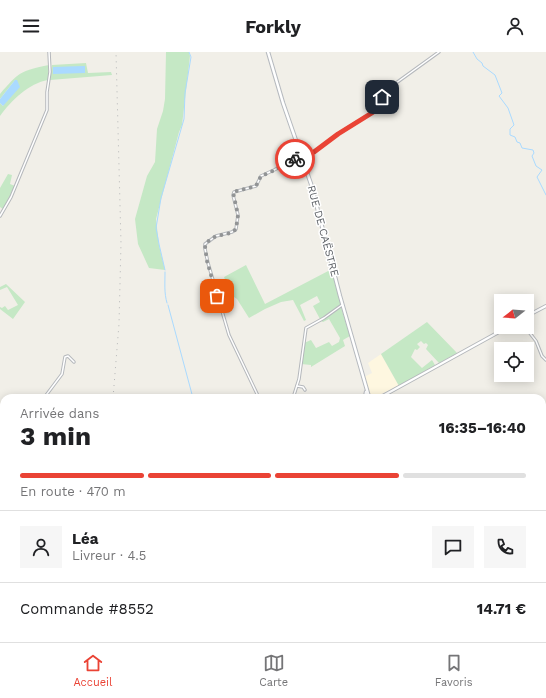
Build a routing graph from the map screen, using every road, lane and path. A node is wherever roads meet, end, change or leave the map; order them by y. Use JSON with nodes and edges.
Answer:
{"nodes":[{"id":1,"x":49,"y":52,"type":"edge"},
{"id":2,"x":268,"y":52,"type":"edge"},
{"id":3,"x":439,"y":52,"type":"edge"},
{"id":4,"x":384,"y":104,"type":"junction"},
{"id":5,"x":389,"y":110,"type":"dead end"},
{"id":6,"x":301,"y":156,"type":"junction"},
{"id":7,"x":0,"y":216,"type":"edge"},
{"id":8,"x":342,"y":305,"type":"junction"},
{"id":9,"x":546,"y":306,"type":"edge"},
{"id":10,"x":534,"y":312,"type":"edge"},
{"id":11,"x":495,"y":334,"type":"edge"},
{"id":12,"x":530,"y":334,"type":"edge"},
{"id":13,"x":546,"y":360,"type":"edge"},
{"id":14,"x":74,"y":362,"type":"dead end"},
{"id":15,"x":297,"y":386,"type":"junction"},
{"id":16,"x":366,"y":388,"type":"junction"},
{"id":17,"x":305,"y":390,"type":"dead end"},
{"id":18,"x":47,"y":394,"type":"edge"},
{"id":19,"x":257,"y":394,"type":"edge"},
{"id":20,"x":294,"y":394,"type":"edge"},
{"id":21,"x":365,"y":394,"type":"edge"},
{"id":22,"x":369,"y":394,"type":"edge"},
{"id":23,"x":386,"y":394,"type":"edge"}],
"edges":[{"from":1,"to":7,"type":"street"},
{"from":2,"to":6,"type":"main road","name":"RUE DE CAËSTRE"},
{"from":3,"to":4,"type":"street"},
{"from":4,"to":5,"type":"street"},
{"from":4,"to":6,"type":"street"},
{"from":6,"to":8,"type":"main road","name":"RUE DE CAËSTRE"},
{"from":6,"to":19,"type":"street"},
{"from":8,"to":15,"type":"street"},
{"from":8,"to":16,"type":"main road","name":"RUE DE CAËSTRE"},
{"from":9,"to":10,"type":"street"},
{"from":11,"to":23,"type":"street"},
{"from":12,"to":13,"type":"street"},
{"from":14,"to":18,"type":"street"},
{"from":15,"to":17,"type":"street"},
{"from":15,"to":20,"type":"street"},
{"from":16,"to":21,"type":"main road","name":"RUE DE CAËSTRE"},
{"from":16,"to":22,"type":"main road","name":"RUE DE CAËSTRE"}]}
